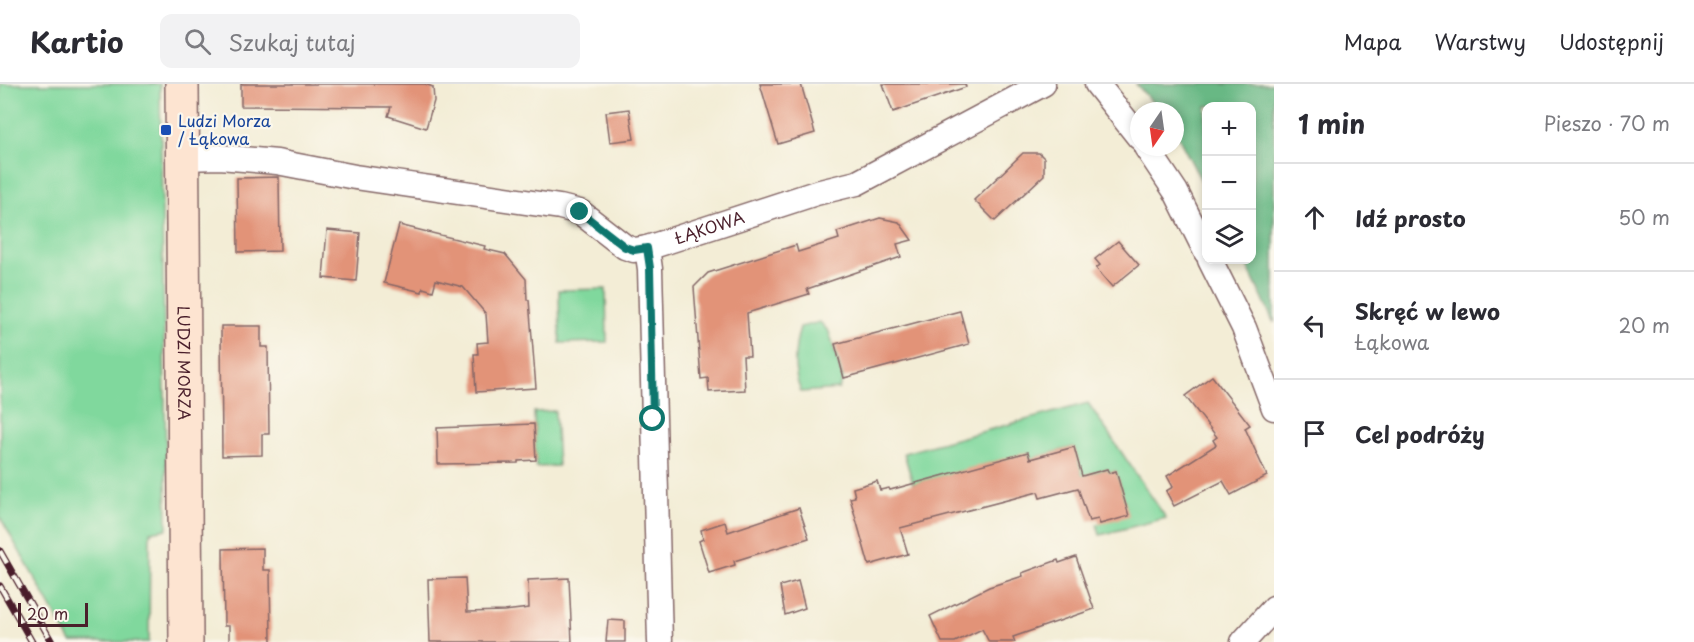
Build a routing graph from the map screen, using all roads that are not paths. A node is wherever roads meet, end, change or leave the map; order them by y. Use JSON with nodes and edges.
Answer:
{"nodes":[{"id":1,"x":182,"y":84,"type":"edge"},
{"id":2,"x":1043,"y":84,"type":"edge"},
{"id":3,"x":1097,"y":84,"type":"edge"},
{"id":4,"x":1130,"y":126,"type":"edge"},
{"id":5,"x":1152,"y":156,"type":"edge"},
{"id":6,"x":184,"y":158,"type":"junction"},
{"id":7,"x":1202,"y":244,"type":"edge"},
{"id":8,"x":647,"y":248,"type":"junction"},
{"id":9,"x":1212,"y":264,"type":"edge"},
{"id":10,"x":1274,"y":408,"type":"edge"},
{"id":11,"x":1274,"y":608,"type":"edge"},
{"id":12,"x":186,"y":642,"type":"edge"},
{"id":13,"x":660,"y":642,"type":"edge"},
{"id":14,"x":1243,"y":642,"type":"edge"}],
"edges":[{"from":1,"to":6,"type":"street","name":"LUDZI MORZA"},
{"from":2,"to":8,"type":"street","name":"ŁĄKOWA"},
{"from":3,"to":4,"type":"street"},
{"from":5,"to":7,"type":"street"},
{"from":6,"to":8,"type":"street","name":"ŁĄKOWA"},
{"from":6,"to":12,"type":"street","name":"LUDZI MORZA"},
{"from":8,"to":13,"type":"street"},
{"from":9,"to":10,"type":"street"},
{"from":11,"to":14,"type":"street"}]}
